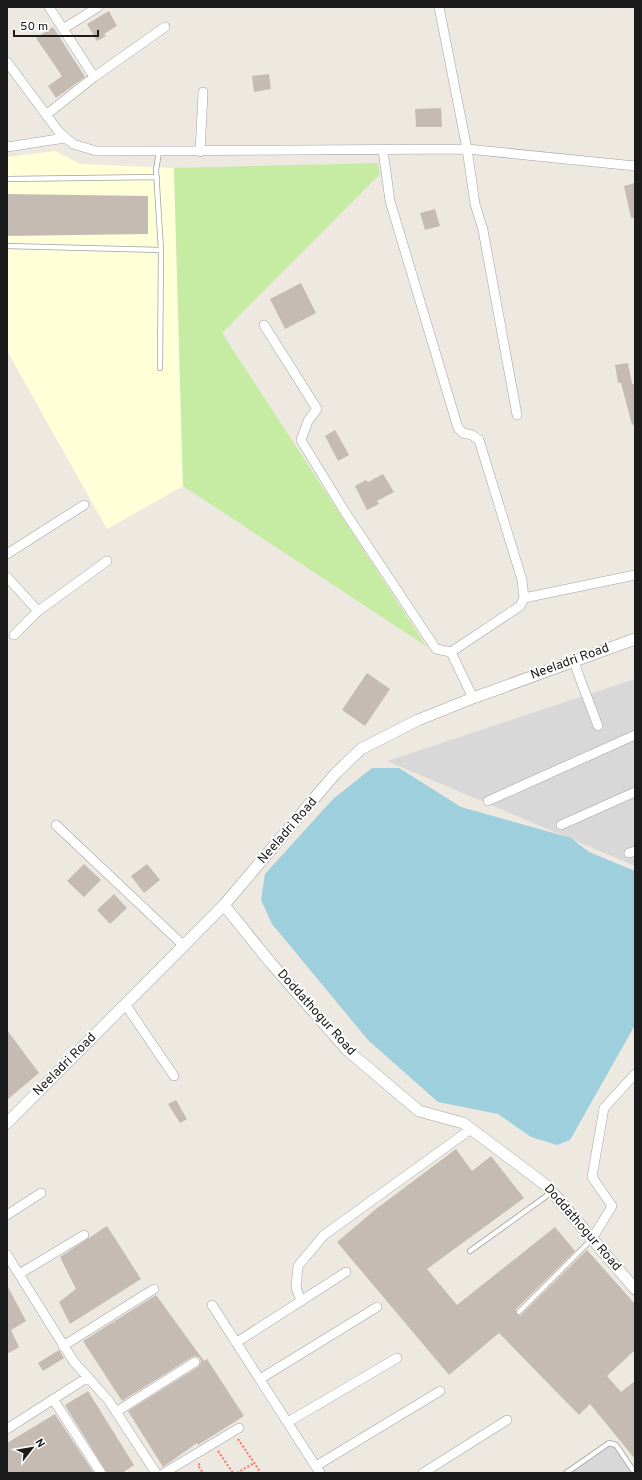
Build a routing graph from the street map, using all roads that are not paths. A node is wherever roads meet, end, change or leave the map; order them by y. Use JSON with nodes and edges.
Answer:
{"nodes":[{"id":1,"x":48,"y":7,"type":"edge"},
{"id":2,"x":98,"y":7,"type":"edge"},
{"id":3,"x":439,"y":7,"type":"edge"},
{"id":4,"x":165,"y":27,"type":"dead end"},
{"id":5,"x":63,"y":28,"type":"junction"},
{"id":6,"x":7,"y":62,"type":"edge"},
{"id":7,"x":94,"y":77,"type":"junction"},
{"id":8,"x":203,"y":92,"type":"dead end"},
{"id":9,"x":46,"y":115,"type":"junction"},
{"id":10,"x":65,"y":138,"type":"junction"},
{"id":11,"x":7,"y":147,"type":"edge"},
{"id":12,"x":467,"y":149,"type":"junction"},
{"id":13,"x":383,"y":150,"type":"junction"},
{"id":14,"x":159,"y":152,"type":"junction"},
{"id":15,"x":200,"y":152,"type":"junction"},
{"id":16,"x":635,"y":166,"type":"edge"},
{"id":17,"x":157,"y":178,"type":"junction"},
{"id":18,"x":7,"y":180,"type":"edge"},
{"id":19,"x":7,"y":246,"type":"edge"},
{"id":20,"x":161,"y":250,"type":"junction"},
{"id":21,"x":264,"y":325,"type":"dead end"},
{"id":22,"x":160,"y":368,"type":"dead end"},
{"id":23,"x":517,"y":415,"type":"dead end"},
{"id":24,"x":84,"y":505,"type":"dead end"},
{"id":25,"x":7,"y":554,"type":"edge"},
{"id":26,"x":107,"y":561,"type":"dead end"},
{"id":27,"x":635,"y":575,"type":"edge"},
{"id":28,"x":7,"y":578,"type":"edge"},
{"id":29,"x":524,"y":598,"type":"junction"},
{"id":30,"x":38,"y":611,"type":"junction"},
{"id":31,"x":14,"y":635,"type":"dead end"},
{"id":32,"x":635,"y":639,"type":"edge"},
{"id":33,"x":450,"y":652,"type":"junction"},
{"id":34,"x":573,"y":660,"type":"junction"},
{"id":35,"x":473,"y":698,"type":"junction"},
{"id":36,"x":598,"y":726,"type":"dead end"},
{"id":37,"x":635,"y":735,"type":"edge"},
{"id":38,"x":635,"y":792,"type":"edge"},
{"id":39,"x":488,"y":801,"type":"dead end"},
{"id":40,"x":56,"y":825,"type":"dead end"},
{"id":41,"x":561,"y":825,"type":"dead end"},
{"id":42,"x":224,"y":905,"type":"junction"},
{"id":43,"x":184,"y":946,"type":"junction"},
{"id":44,"x":125,"y":1004,"type":"junction"},
{"id":45,"x":635,"y":1074,"type":"edge"},
{"id":46,"x":174,"y":1076,"type":"dead end"},
{"id":47,"x":7,"y":1122,"type":"edge"},
{"id":48,"x":471,"y":1129,"type":"junction"},
{"id":49,"x":552,"y":1192,"type":"junction"},
{"id":50,"x":41,"y":1193,"type":"dead end"},
{"id":51,"x":7,"y":1215,"type":"edge"},
{"id":52,"x":84,"y":1235,"type":"dead end"},
{"id":53,"x":592,"y":1239,"type":"junction"},
{"id":54,"x":470,"y":1251,"type":"dead end"},
{"id":55,"x":7,"y":1255,"type":"edge"},
{"id":56,"x":346,"y":1272,"type":"dead end"},
{"id":57,"x":19,"y":1274,"type":"junction"},
{"id":58,"x":154,"y":1289,"type":"dead end"},
{"id":59,"x":635,"y":1289,"type":"edge"},
{"id":60,"x":300,"y":1301,"type":"junction"},
{"id":61,"x":212,"y":1305,"type":"dead end"},
{"id":62,"x":377,"y":1307,"type":"dead end"},
{"id":63,"x":519,"y":1312,"type":"dead end"},
{"id":64,"x":237,"y":1342,"type":"junction"},
{"id":65,"x":63,"y":1346,"type":"junction"},
{"id":66,"x":397,"y":1358,"type":"dead end"},
{"id":67,"x":195,"y":1362,"type":"dead end"},
{"id":68,"x":88,"y":1378,"type":"junction"},
{"id":69,"x":260,"y":1379,"type":"junction"},
{"id":70,"x":440,"y":1391,"type":"dead end"},
{"id":71,"x":53,"y":1398,"type":"junction"},
{"id":72,"x":116,"y":1412,"type":"junction"},
{"id":73,"x":507,"y":1420,"type":"dead end"},
{"id":74,"x":288,"y":1422,"type":"junction"},
{"id":75,"x":239,"y":1428,"type":"dead end"},
{"id":76,"x":7,"y":1429,"type":"edge"},
{"id":77,"x":318,"y":1470,"type":"edge"},
{"id":78,"x":101,"y":1473,"type":"edge"},
{"id":79,"x":156,"y":1473,"type":"edge"},
{"id":80,"x":164,"y":1473,"type":"edge"},
{"id":81,"x":423,"y":1473,"type":"edge"},
{"id":82,"x":566,"y":1473,"type":"edge"},
{"id":83,"x":635,"y":1473,"type":"edge"}],
"edges":[{"from":1,"to":5,"type":"street"},
{"from":2,"to":5,"type":"street"},
{"from":3,"to":12,"type":"street"},
{"from":4,"to":7,"type":"street"},
{"from":5,"to":7,"type":"street"},
{"from":6,"to":9,"type":"street"},
{"from":7,"to":9,"type":"street"},
{"from":8,"to":15,"type":"street"},
{"from":9,"to":10,"type":"street"},
{"from":10,"to":11,"type":"street"},
{"from":10,"to":14,"type":"street"},
{"from":12,"to":13,"type":"street"},
{"from":12,"to":16,"type":"street"},
{"from":12,"to":23,"type":"street"},
{"from":13,"to":15,"type":"street"},
{"from":13,"to":29,"type":"street"},
{"from":14,"to":15,"type":"street"},
{"from":14,"to":17,"type":"lane"},
{"from":17,"to":18,"type":"lane"},
{"from":17,"to":20,"type":"lane"},
{"from":19,"to":20,"type":"lane"},
{"from":20,"to":22,"type":"lane"},
{"from":21,"to":33,"type":"street"},
{"from":24,"to":25,"type":"street"},
{"from":26,"to":30,"type":"street"},
{"from":27,"to":29,"type":"street"},
{"from":28,"to":30,"type":"street"},
{"from":29,"to":33,"type":"street"},
{"from":30,"to":31,"type":"street"},
{"from":32,"to":34,"type":"street","name":"Neeladri Road"},
{"from":33,"to":35,"type":"street"},
{"from":34,"to":35,"type":"street","name":"Neeladri Road"},
{"from":34,"to":36,"type":"street"},
{"from":35,"to":42,"type":"street","name":"Neeladri Road"},
{"from":37,"to":39,"type":"street"},
{"from":38,"to":41,"type":"street"},
{"from":40,"to":43,"type":"street"},
{"from":42,"to":43,"type":"street","name":"Neeladri Road"},
{"from":42,"to":48,"type":"street","name":"Doddathogur Road"},
{"from":43,"to":44,"type":"street","name":"Neeladri Road"},
{"from":44,"to":46,"type":"street"},
{"from":44,"to":47,"type":"street","name":"Neeladri Road"},
{"from":45,"to":53,"type":"street"},
{"from":48,"to":49,"type":"street","name":"Doddathogur Road"},
{"from":48,"to":60,"type":"street"},
{"from":49,"to":53,"type":"street","name":"Doddathogur Road"},
{"from":49,"to":54,"type":"lane"},
{"from":50,"to":51,"type":"street"},
{"from":52,"to":57,"type":"street"},
{"from":53,"to":59,"type":"street","name":"Doddathogur Road"},
{"from":53,"to":63,"type":"lane"},
{"from":55,"to":57,"type":"street"},
{"from":56,"to":60,"type":"street"},
{"from":57,"to":65,"type":"street"},
{"from":58,"to":65,"type":"street"},
{"from":60,"to":64,"type":"street"},
{"from":61,"to":64,"type":"street"},
{"from":62,"to":69,"type":"street"},
{"from":64,"to":69,"type":"street"},
{"from":65,"to":68,"type":"street"},
{"from":66,"to":74,"type":"street"},
{"from":67,"to":72,"type":"street"},
{"from":68,"to":71,"type":"street"},
{"from":68,"to":72,"type":"street"},
{"from":69,"to":74,"type":"street"},
{"from":70,"to":77,"type":"street"},
{"from":71,"to":76,"type":"street"},
{"from":71,"to":78,"type":"street"},
{"from":72,"to":79,"type":"street"},
{"from":73,"to":81,"type":"street"},
{"from":74,"to":77,"type":"street"},
{"from":75,"to":80,"type":"street"},
{"from":82,"to":83,"type":"lane"}]}
